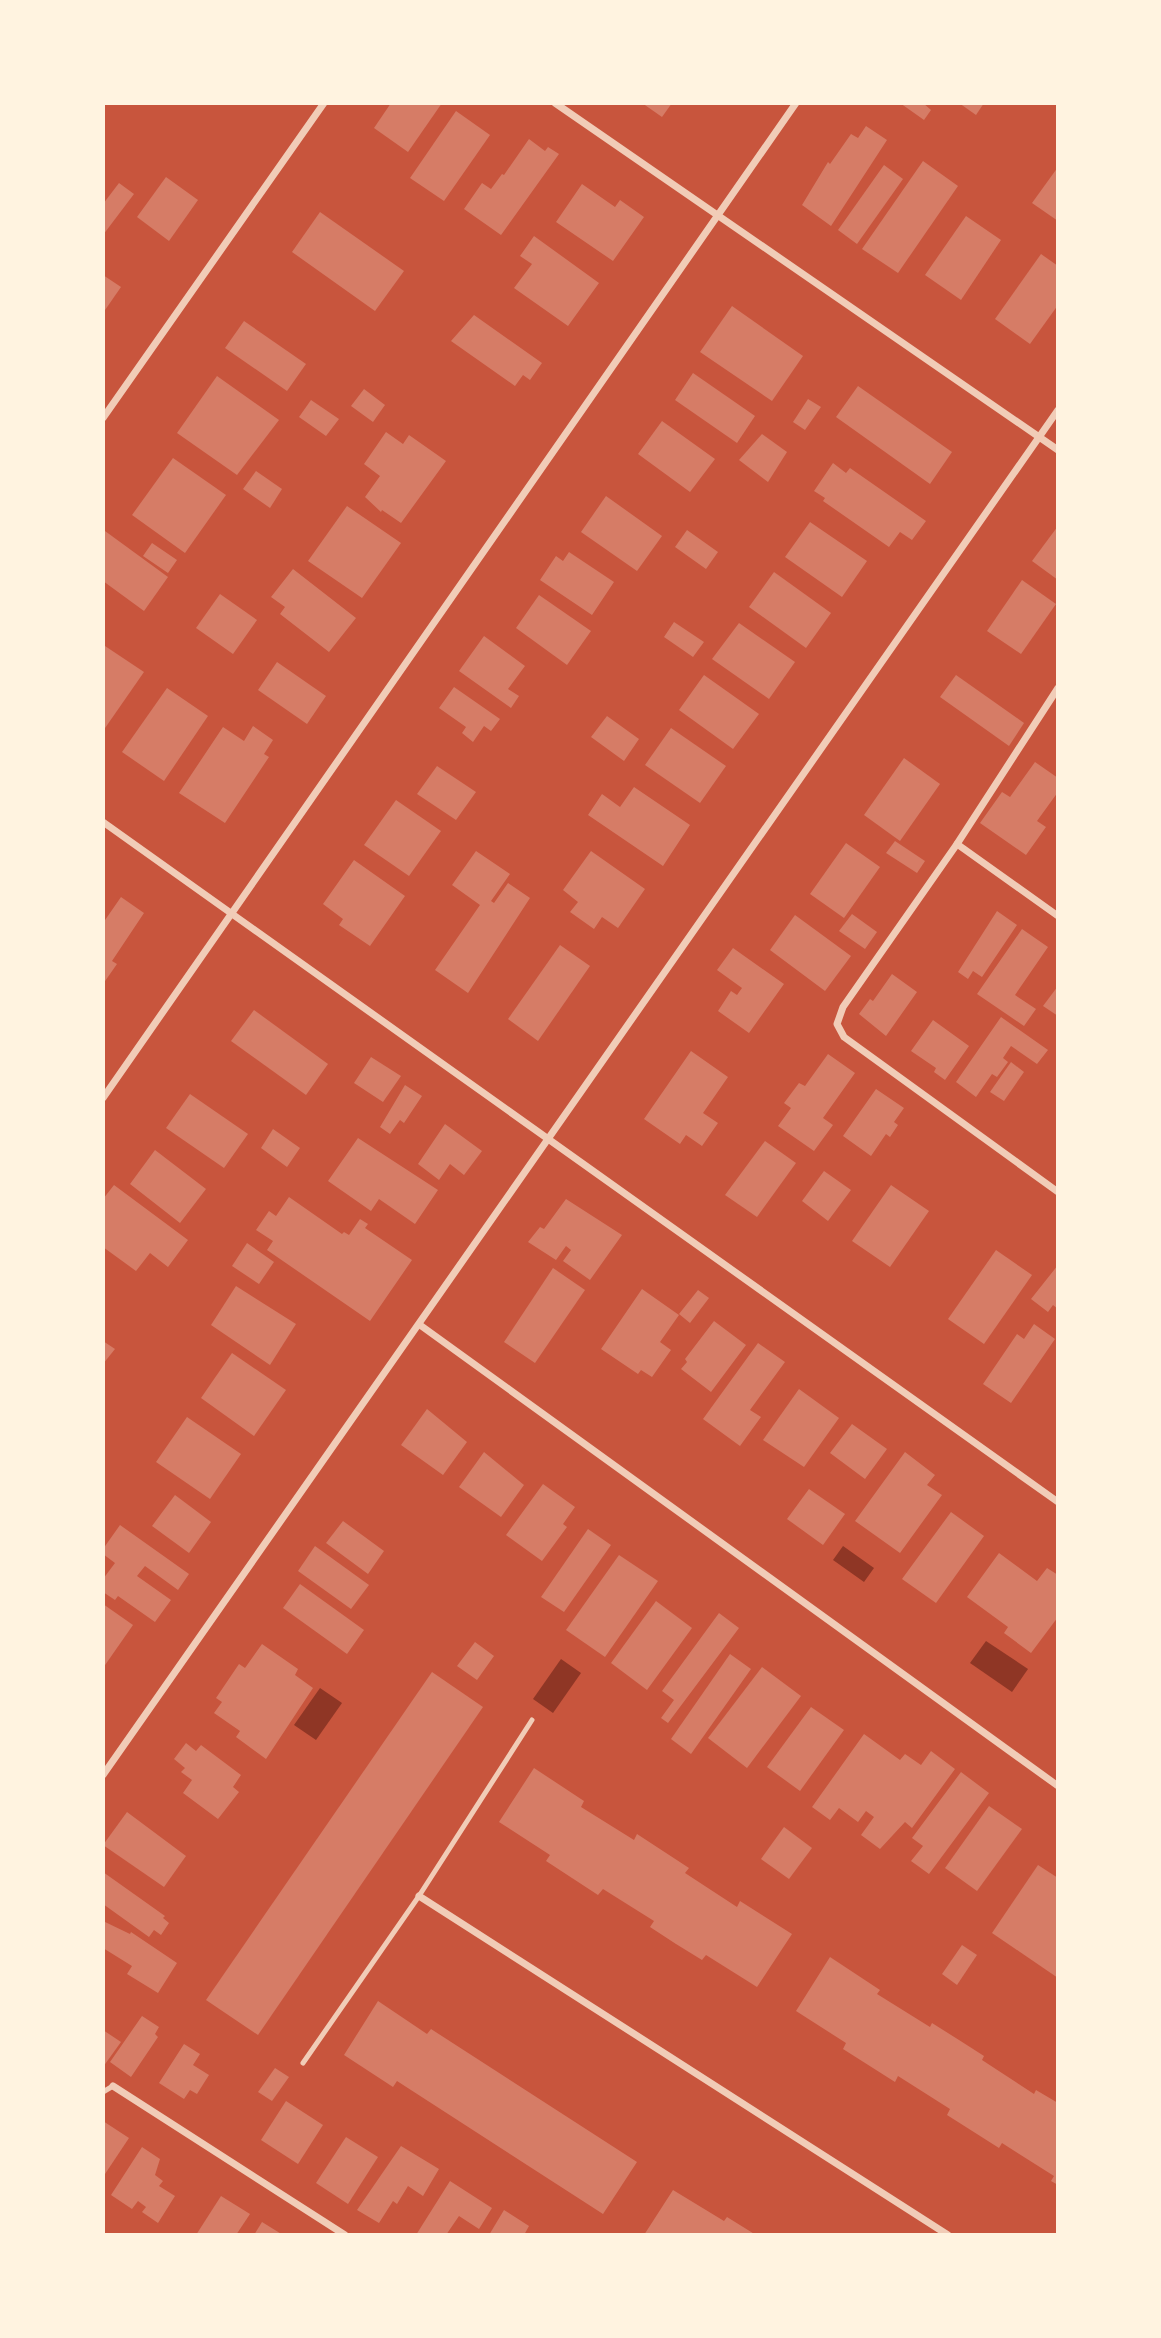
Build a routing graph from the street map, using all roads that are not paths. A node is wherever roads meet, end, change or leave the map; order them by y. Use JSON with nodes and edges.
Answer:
{"nodes":[{"id":1,"x":324,"y":103,"type":"edge"},
{"id":2,"x":555,"y":103,"type":"edge"},
{"id":3,"x":796,"y":103,"type":"edge"},
{"id":4,"x":718,"y":215,"type":"junction"},
{"id":5,"x":1058,"y":410,"type":"edge"},
{"id":6,"x":103,"y":418,"type":"edge"},
{"id":7,"x":1038,"y":437,"type":"junction"},
{"id":8,"x":1058,"y":450,"type":"edge"},
{"id":9,"x":1058,"y":688,"type":"edge"},
{"id":10,"x":103,"y":821,"type":"edge"},
{"id":11,"x":957,"y":844,"type":"junction"},
{"id":12,"x":233,"y":914,"type":"junction"},
{"id":13,"x":1058,"y":916,"type":"edge"},
{"id":14,"x":103,"y":1098,"type":"edge"},
{"id":15,"x":548,"y":1137,"type":"junction"},
{"id":16,"x":1058,"y":1192,"type":"edge"},
{"id":17,"x":420,"y":1325,"type":"junction"},
{"id":18,"x":1058,"y":1502,"type":"edge"},
{"id":19,"x":532,"y":1720,"type":"dead end"},
{"id":20,"x":103,"y":1776,"type":"edge"},
{"id":21,"x":1058,"y":1786,"type":"edge"},
{"id":22,"x":419,"y":1896,"type":"junction"},
{"id":23,"x":303,"y":2063,"type":"dead end"},
{"id":24,"x":113,"y":2086,"type":"joint"},
{"id":25,"x":103,"y":2092,"type":"edge"},
{"id":26,"x":345,"y":2235,"type":"edge"},
{"id":27,"x":948,"y":2235,"type":"edge"}],
"edges":[{"from":1,"to":6,"type":"street"},
{"from":2,"to":4,"type":"street"},
{"from":3,"to":4,"type":"street"},
{"from":4,"to":7,"type":"street"},
{"from":4,"to":12,"type":"street"},
{"from":5,"to":7,"type":"street"},
{"from":7,"to":8,"type":"street"},
{"from":7,"to":15,"type":"street"},
{"from":9,"to":11,"type":"street"},
{"from":10,"to":12,"type":"street"},
{"from":11,"to":13,"type":"street"},
{"from":11,"to":16,"type":"street"},
{"from":12,"to":14,"type":"street"},
{"from":12,"to":15,"type":"street"},
{"from":15,"to":17,"type":"street"},
{"from":15,"to":18,"type":"street"},
{"from":17,"to":20,"type":"street"},
{"from":17,"to":21,"type":"street"},
{"from":19,"to":22,"type":"lane"},
{"from":22,"to":23,"type":"lane"},
{"from":22,"to":27,"type":"street"},
{"from":24,"to":25,"type":"lane"},
{"from":24,"to":26,"type":"street"}]}
